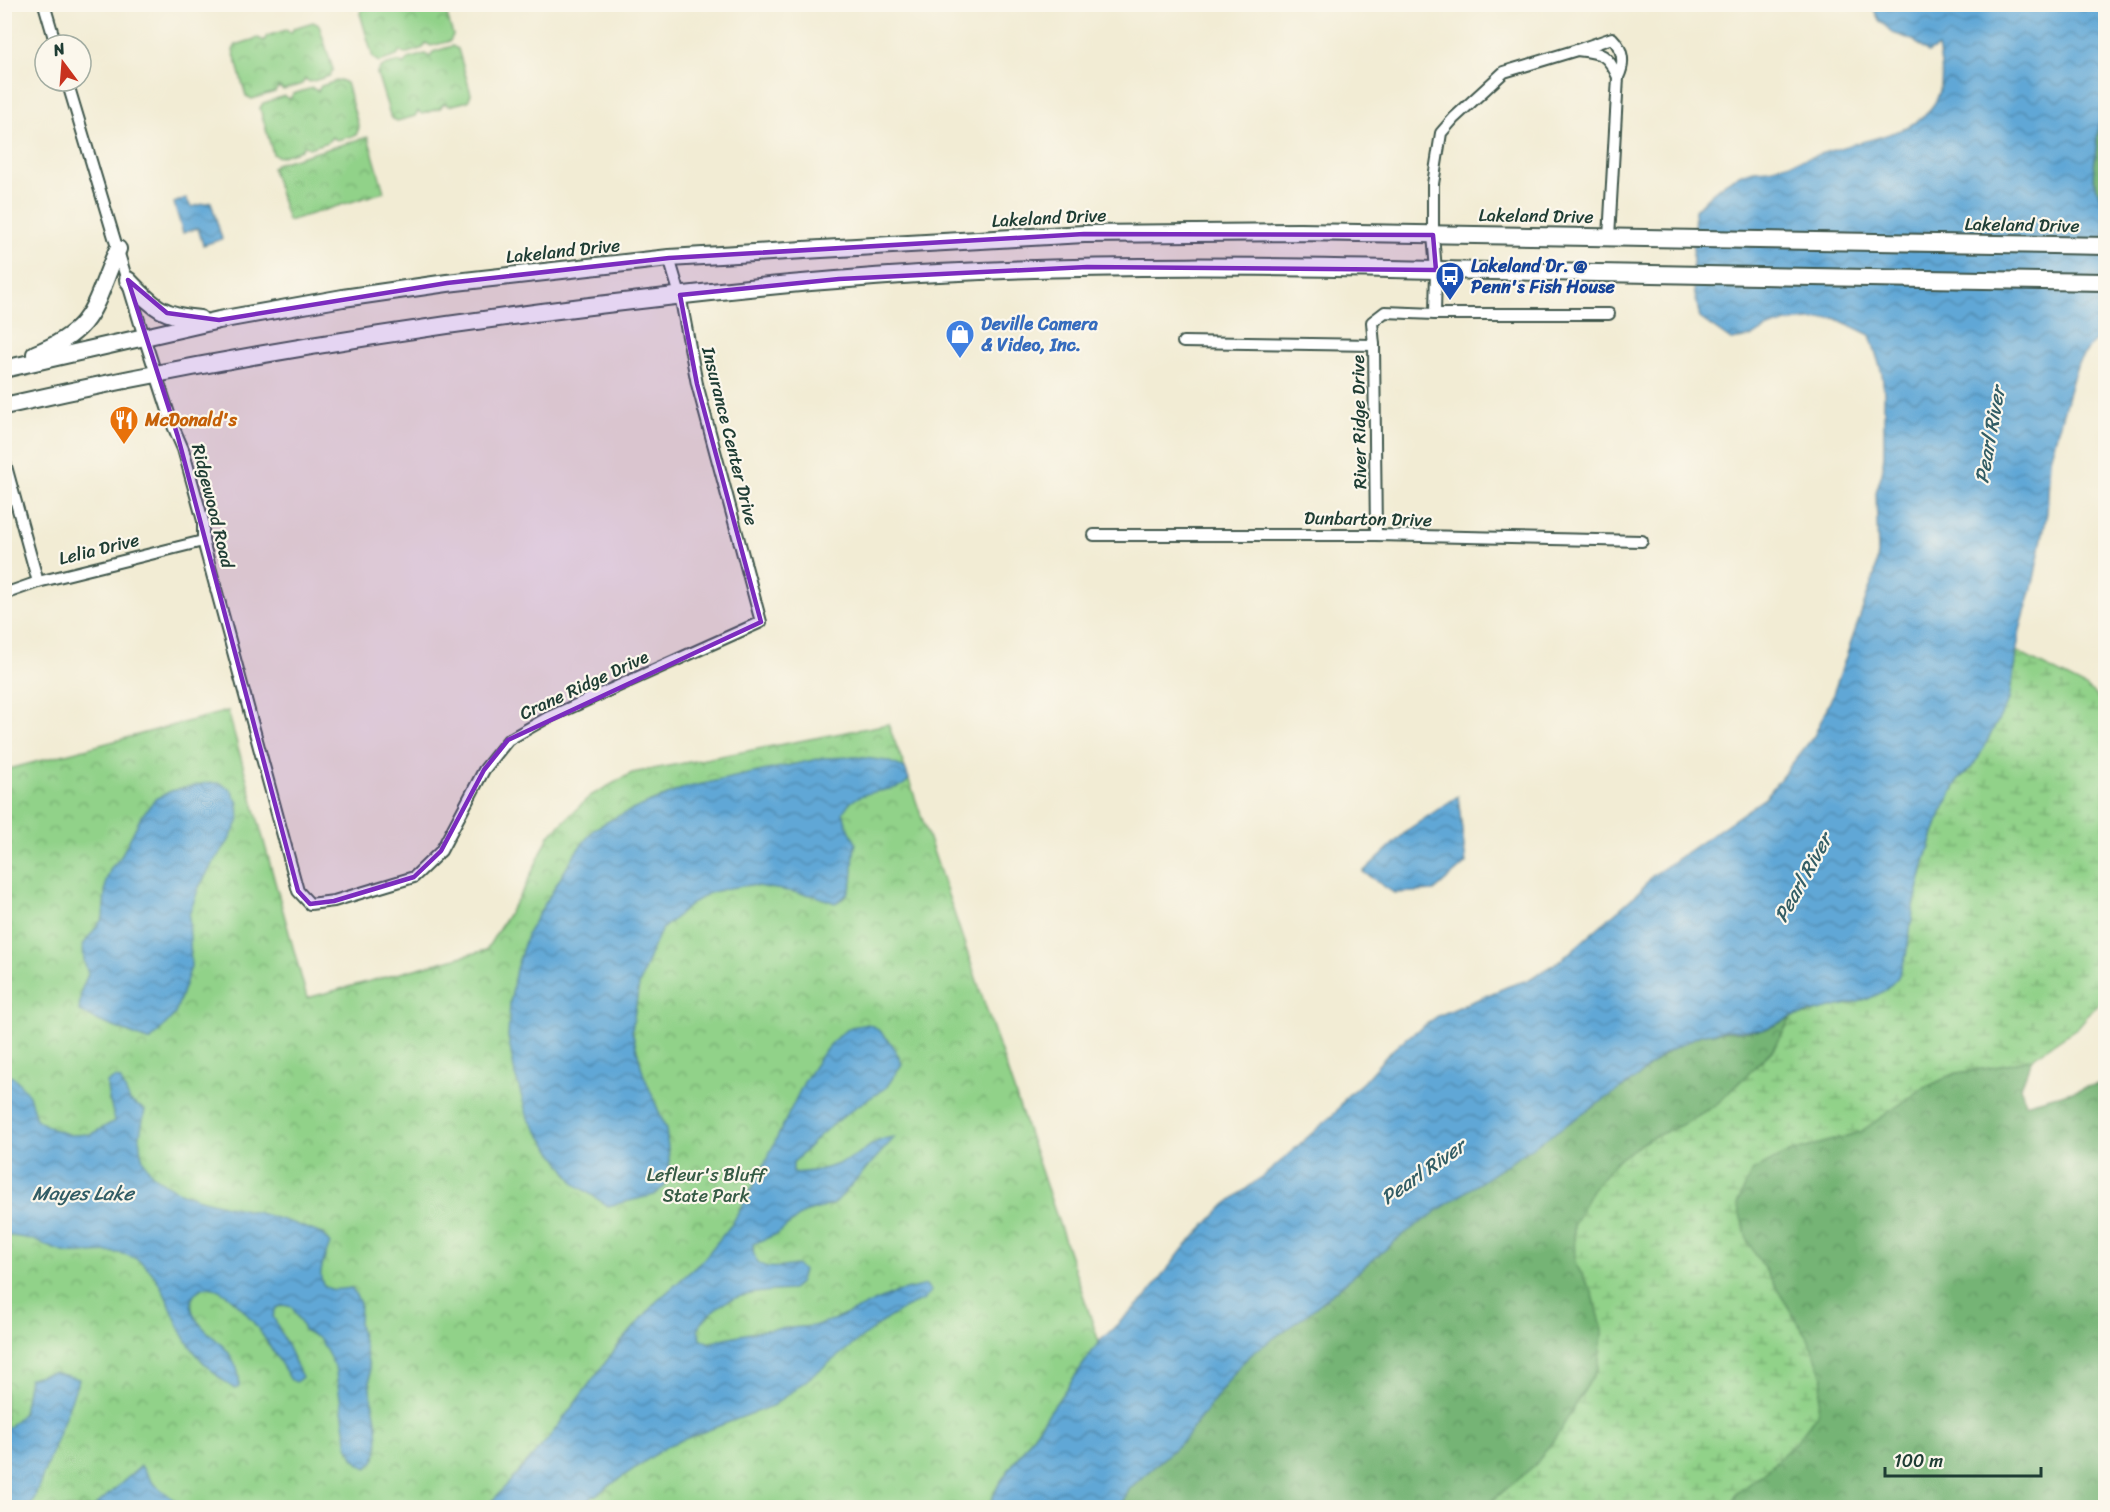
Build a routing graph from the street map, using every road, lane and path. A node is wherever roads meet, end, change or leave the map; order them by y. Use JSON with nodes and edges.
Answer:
{"nodes":[{"id":1,"x":44,"y":4,"type":"edge"},
{"id":2,"x":52,"y":33,"type":"edge"},
{"id":3,"x":1577,"y":50,"type":"junction"},
{"id":4,"x":1618,"y":77,"type":"junction"},
{"id":5,"x":71,"y":93,"type":"edge"},
{"id":6,"x":1433,"y":235,"type":"junction"},
{"id":7,"x":1610,"y":237,"type":"junction"},
{"id":8,"x":2106,"y":246,"type":"edge"},
{"id":9,"x":118,"y":249,"type":"junction"},
{"id":10,"x":669,"y":258,"type":"junction"},
{"id":11,"x":1436,"y":270,"type":"junction"},
{"id":12,"x":128,"y":280,"type":"junction"},
{"id":13,"x":2106,"y":282,"type":"edge"},
{"id":14,"x":680,"y":296,"type":"junction"},
{"id":15,"x":1435,"y":314,"type":"junction"},
{"id":16,"x":1609,"y":314,"type":"dead end"},
{"id":17,"x":219,"y":320,"type":"junction"},
{"id":18,"x":144,"y":337,"type":"junction"},
{"id":19,"x":1183,"y":342,"type":"dead end"},
{"id":20,"x":1374,"y":345,"type":"junction"},
{"id":21,"x":4,"y":367,"type":"edge"},
{"id":22,"x":157,"y":375,"type":"junction"},
{"id":23,"x":4,"y":406,"type":"edge"},
{"id":24,"x":4,"y":459,"type":"edge"},
{"id":25,"x":1094,"y":535,"type":"dead end"},
{"id":26,"x":1376,"y":535,"type":"junction"},
{"id":27,"x":203,"y":541,"type":"junction"},
{"id":28,"x":1642,"y":541,"type":"dead end"},
{"id":29,"x":38,"y":582,"type":"junction"},
{"id":30,"x":4,"y":594,"type":"edge"},
{"id":31,"x":761,"y":622,"type":"joint"},
{"id":32,"x":310,"y":904,"type":"joint"}],
"edges":[{"from":1,"to":2,"type":"street"},
{"from":3,"to":4,"type":"street"},
{"from":3,"to":4,"type":"street"},
{"from":3,"to":6,"type":"street"},
{"from":4,"to":7,"type":"street"},
{"from":5,"to":9,"type":"street","name":"Ridgewood Road"},
{"from":6,"to":7,"type":"highway","name":"Lakeland Drive"},
{"from":6,"to":10,"type":"highway","name":"Lakeland Drive"},
{"from":6,"to":11,"type":"street"},
{"from":7,"to":8,"type":"highway","name":"Lakeland Drive"},
{"from":9,"to":12,"type":"street","name":"Ridgewood Road"},
{"from":9,"to":21,"type":"highway"},
{"from":10,"to":14,"type":"street","name":"Insurance Center Drive"},
{"from":10,"to":17,"type":"highway","name":"Lakeland Drive"},
{"from":11,"to":13,"type":"highway"},
{"from":11,"to":14,"type":"highway"},
{"from":11,"to":15,"type":"street"},
{"from":12,"to":17,"type":"highway"},
{"from":12,"to":18,"type":"street","name":"Ridgewood Road"},
{"from":14,"to":22,"type":"highway"},
{"from":14,"to":31,"type":"street","name":"Insurance Center Drive"},
{"from":15,"to":16,"type":"street"},
{"from":15,"to":20,"type":"street","name":"River Ridge Drive"},
{"from":17,"to":18,"type":"highway","name":"Lakeland Drive"},
{"from":18,"to":21,"type":"highway","name":"Lakeland Drive"},
{"from":18,"to":22,"type":"street","name":"Ridgewood Road"},
{"from":19,"to":20,"type":"street"},
{"from":20,"to":26,"type":"street","name":"River Ridge Drive"},
{"from":22,"to":23,"type":"highway"},
{"from":22,"to":27,"type":"street","name":"Ridgewood Road"},
{"from":24,"to":29,"type":"street"},
{"from":25,"to":26,"type":"street","name":"Dunbarton Drive"},
{"from":26,"to":28,"type":"street","name":"Dunbarton Drive"},
{"from":27,"to":29,"type":"street","name":"Lelia Drive"},
{"from":27,"to":32,"type":"street","name":"Ridgewood Road"},
{"from":29,"to":30,"type":"street","name":"Lelia Drive"},
{"from":31,"to":32,"type":"street","name":"Crane Ridge Drive"}]}
